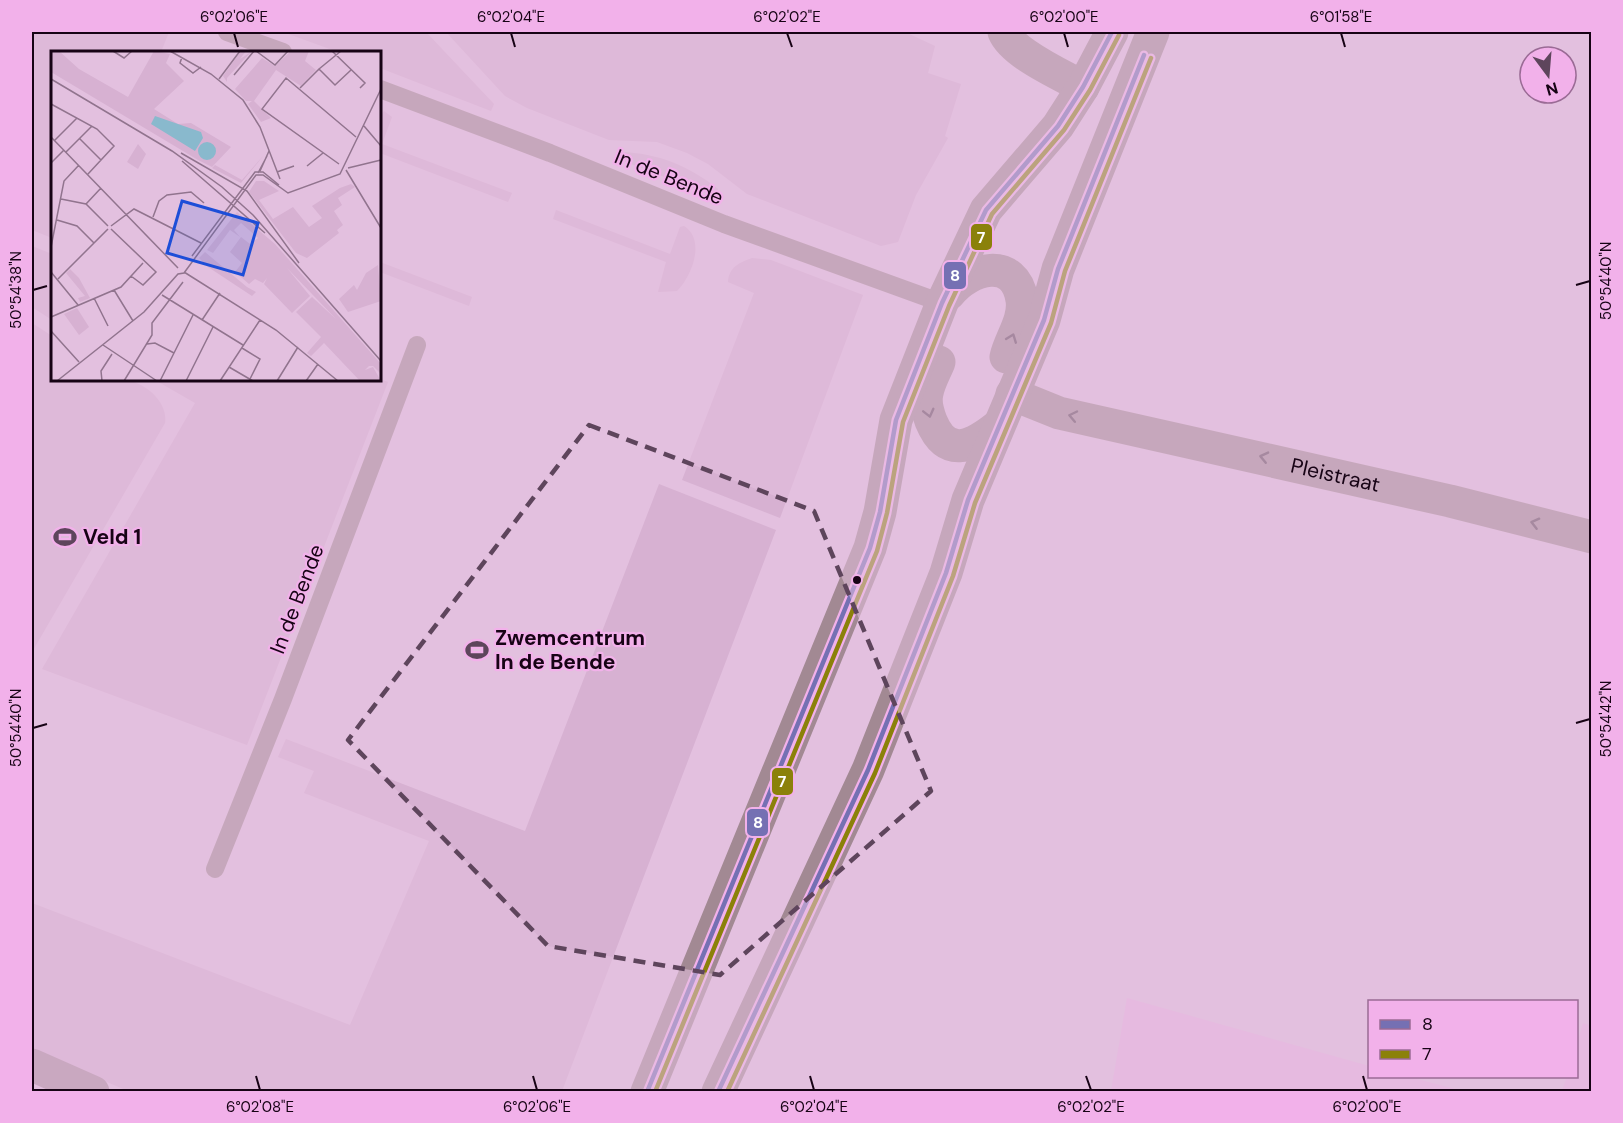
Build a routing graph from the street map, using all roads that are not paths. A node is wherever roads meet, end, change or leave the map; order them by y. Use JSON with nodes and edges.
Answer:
{"nodes":[{"id":1,"x":227,"y":32,"type":"edge"},
{"id":2,"x":1004,"y":32,"type":"edge"},
{"id":3,"x":1112,"y":32,"type":"edge"},
{"id":4,"x":1153,"y":32,"type":"edge"},
{"id":5,"x":280,"y":51,"type":"edge"},
{"id":6,"x":1083,"y":87,"type":"junction"},
{"id":7,"x":381,"y":89,"type":"edge"},
{"id":8,"x":939,"y":310,"type":"junction"},
{"id":9,"x":417,"y":345,"type":"dead end"},
{"id":10,"x":1012,"y":394,"type":"junction"},
{"id":11,"x":998,"y":426,"type":"junction"},
{"id":12,"x":1592,"y":537,"type":"edge"},
{"id":13,"x":215,"y":868,"type":"dead end"},
{"id":14,"x":32,"y":1065,"type":"edge"},
{"id":15,"x":718,"y":1091,"type":"edge"},
{"id":16,"x":93,"y":1092,"type":"edge"},
{"id":17,"x":647,"y":1092,"type":"edge"}],
"edges":[{"from":1,"to":5,"type":"lane"},
{"from":2,"to":6,"type":"street"},
{"from":3,"to":6,"type":"main road"},
{"from":4,"to":10,"type":"main road"},
{"from":6,"to":8,"type":"main road"},
{"from":7,"to":8,"type":"lane","name":"In de Bende"},
{"from":10,"to":8,"type":"main road","one_way":true},
{"from":8,"to":11,"type":"main road","one_way":true},
{"from":8,"to":17,"type":"main road"},
{"from":9,"to":13,"type":"lane","name":"In de Bende"},
{"from":10,"to":11,"type":"main road"},
{"from":12,"to":10,"type":"street","name":"Pleistraat","one_way":true},
{"from":11,"to":15,"type":"main road"},
{"from":14,"to":16,"type":"highway"}]}
